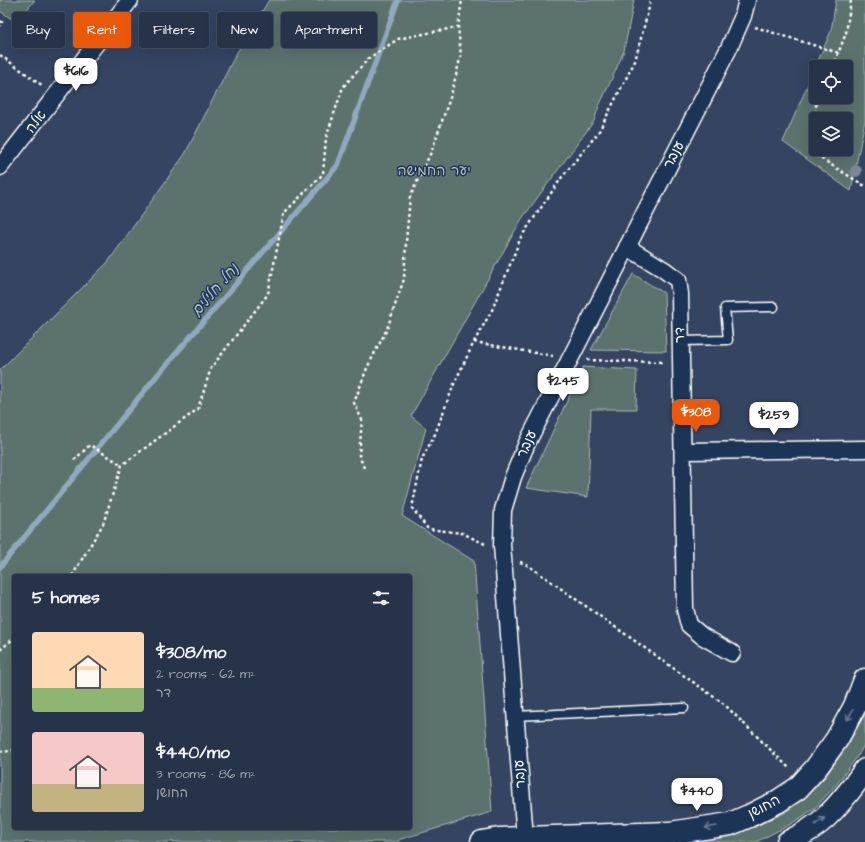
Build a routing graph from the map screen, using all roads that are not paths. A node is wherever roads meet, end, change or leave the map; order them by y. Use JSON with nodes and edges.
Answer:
{"nodes":[{"id":1,"x":130,"y":0,"type":"edge"},
{"id":2,"x":747,"y":0,"type":"edge"},
{"id":3,"x":0,"y":168,"type":"edge"},
{"id":4,"x":627,"y":247,"type":"junction"},
{"id":5,"x":774,"y":307,"type":"dead end"},
{"id":6,"x":680,"y":341,"type":"junction"},
{"id":7,"x":865,"y":449,"type":"edge"},
{"id":8,"x":682,"y":451,"type":"junction"},
{"id":9,"x":732,"y":652,"type":"dead end"},
{"id":10,"x":865,"y":680,"type":"edge"},
{"id":11,"x":684,"y":708,"type":"dead end"},
{"id":12,"x":515,"y":716,"type":"junction"},
{"id":13,"x":865,"y":770,"type":"edge"},
{"id":14,"x":525,"y":838,"type":"junction"},
{"id":15,"x":482,"y":842,"type":"edge"},
{"id":16,"x":788,"y":842,"type":"edge"}],
"edges":[{"from":1,"to":3,"type":"street","name":"אלה"},
{"from":2,"to":4,"type":"street","name":"ענבר"},
{"from":4,"to":6,"type":"street","name":"דר"},
{"from":4,"to":12,"type":"street","name":"ענבר"},
{"from":5,"to":6,"type":"lane"},
{"from":6,"to":8,"type":"street","name":"דר"},
{"from":7,"to":8,"type":"street"},
{"from":8,"to":9,"type":"street","name":"דר"},
{"from":10,"to":14,"type":"street","name":"החושן","one_way":true},
{"from":11,"to":12,"type":"lane"},
{"from":12,"to":14,"type":"street","name":"ענבר"},
{"from":16,"to":13,"type":"street","one_way":true},
{"from":14,"to":15,"type":"street","name":"החושן"}]}
